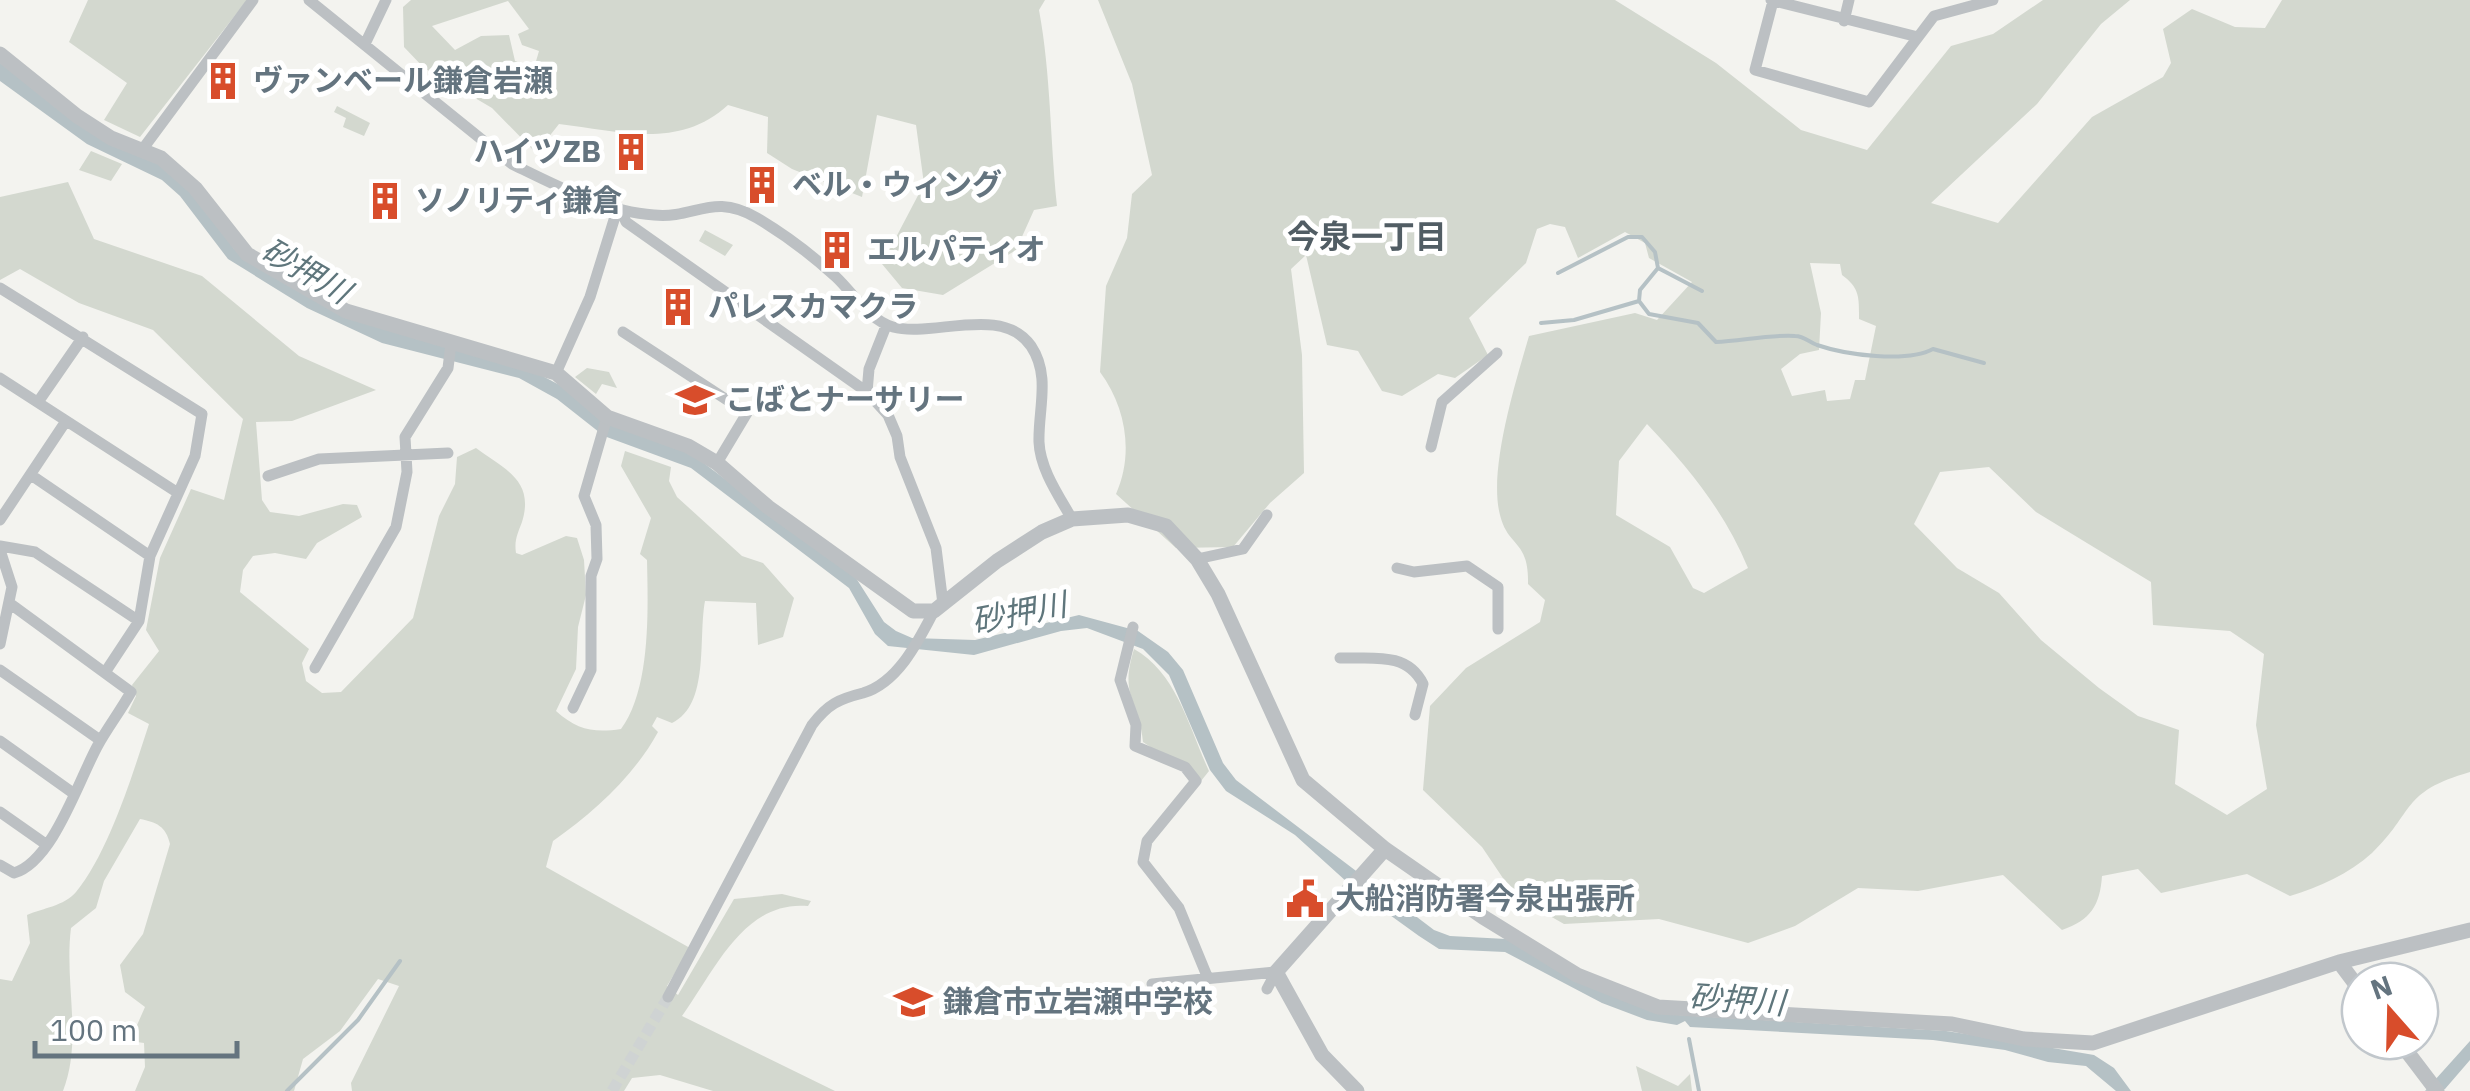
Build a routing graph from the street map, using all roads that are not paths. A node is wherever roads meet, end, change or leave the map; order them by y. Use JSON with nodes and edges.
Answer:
{"nodes":[{"id":1,"x":253,"y":0,"type":"edge"},
{"id":2,"x":309,"y":0,"type":"edge"},
{"id":3,"x":386,"y":0,"type":"edge"},
{"id":4,"x":1772,"y":0,"type":"edge"},
{"id":5,"x":1849,"y":0,"type":"edge"},
{"id":6,"x":1994,"y":0,"type":"edge"},
{"id":7,"x":1844,"y":20,"type":"junction"},
{"id":8,"x":1918,"y":38,"type":"junction"},
{"id":9,"x":366,"y":44,"type":"junction"},
{"id":10,"x":0,"y":54,"type":"edge"},
{"id":11,"x":142,"y":150,"type":"junction"},
{"id":12,"x":620,"y":208,"type":"junction"},
{"id":13,"x":0,"y":288,"type":"edge"},
{"id":14,"x":886,"y":326,"type":"junction"},
{"id":15,"x":623,"y":332,"type":"dead end"},
{"id":16,"x":83,"y":337,"type":"junction"},
{"id":17,"x":451,"y":346,"type":"junction"},
{"id":18,"x":1497,"y":353,"type":"dead end"},
{"id":19,"x":556,"y":373,"type":"junction"},
{"id":20,"x":2,"y":384,"type":"edge"},
{"id":21,"x":866,"y":392,"type":"junction"},
{"id":22,"x":38,"y":402,"type":"junction"},
{"id":23,"x":607,"y":418,"type":"junction"},
{"id":24,"x":66,"y":422,"type":"junction"},
{"id":25,"x":1431,"y":446,"type":"dead end"},
{"id":26,"x":404,"y":452,"type":"junction"},
{"id":27,"x":448,"y":453,"type":"dead end"},
{"id":28,"x":716,"y":463,"type":"junction"},
{"id":29,"x":30,"y":475,"type":"junction"},
{"id":30,"x":268,"y":476,"type":"dead end"},
{"id":31,"x":176,"y":491,"type":"junction"},
{"id":32,"x":1267,"y":515,"type":"dead end"},
{"id":33,"x":1072,"y":519,"type":"junction"},
{"id":34,"x":0,"y":520,"type":"edge"},
{"id":35,"x":0,"y":548,"type":"edge"},
{"id":36,"x":150,"y":556,"type":"junction"},
{"id":37,"x":1197,"y":559,"type":"junction"},
{"id":38,"x":1397,"y":568,"type":"dead end"},
{"id":39,"x":12,"y":605,"type":"junction"},
{"id":40,"x":938,"y":608,"type":"junction"},
{"id":41,"x":139,"y":621,"type":"junction"},
{"id":42,"x":1133,"y":626,"type":"dead end"},
{"id":43,"x":1498,"y":629,"type":"dead end"},
{"id":44,"x":0,"y":644,"type":"edge"},
{"id":45,"x":1340,"y":658,"type":"dead end"},
{"id":46,"x":315,"y":668,"type":"dead end"},
{"id":47,"x":0,"y":670,"type":"edge"},
{"id":48,"x":106,"y":671,"type":"junction"},
{"id":49,"x":573,"y":708,"type":"dead end"},
{"id":50,"x":1415,"y":715,"type":"dead end"},
{"id":51,"x":100,"y":740,"type":"junction"},
{"id":52,"x":0,"y":741,"type":"edge"},
{"id":53,"x":73,"y":792,"type":"junction"},
{"id":54,"x":0,"y":812,"type":"edge"},
{"id":55,"x":48,"y":844,"type":"junction"},
{"id":56,"x":1385,"y":849,"type":"junction"},
{"id":57,"x":0,"y":865,"type":"edge"},
{"id":58,"x":2470,"y":930,"type":"edge"},
{"id":59,"x":2339,"y":962,"type":"joint"},
{"id":60,"x":1276,"y":972,"type":"junction"},
{"id":61,"x":1207,"y":976,"type":"junction"},
{"id":62,"x":1152,"y":984,"type":"dead end"},
{"id":63,"x":1267,"y":990,"type":"dead end"},
{"id":64,"x":668,"y":998,"type":"tunnel mouth"},
{"id":65,"x":2414,"y":1061,"type":"edge"},
{"id":66,"x":2433,"y":1086,"type":"edge"},
{"id":67,"x":1357,"y":1091,"type":"edge"}],
"edges":[{"from":1,"to":11,"type":"street"},
{"from":2,"to":9,"type":"street"},
{"from":3,"to":9,"type":"street"},
{"from":4,"to":7,"type":"street"},
{"from":4,"to":8,"type":"street"},
{"from":5,"to":7,"type":"street"},
{"from":6,"to":8,"type":"street"},
{"from":7,"to":8,"type":"street"},
{"from":9,"to":12,"type":"street"},
{"from":10,"to":11,"type":"street"},
{"from":11,"to":17,"type":"street"},
{"from":12,"to":14,"type":"street"},
{"from":12,"to":19,"type":"street"},
{"from":12,"to":21,"type":"street"},
{"from":13,"to":16,"type":"street"},
{"from":14,"to":21,"type":"street"},
{"from":14,"to":33,"type":"street"},
{"from":15,"to":28,"type":"street"},
{"from":16,"to":22,"type":"street"},
{"from":16,"to":31,"type":"street"},
{"from":17,"to":19,"type":"street"},
{"from":17,"to":26,"type":"street"},
{"from":18,"to":25,"type":"street"},
{"from":19,"to":23,"type":"street"},
{"from":20,"to":22,"type":"street"},
{"from":21,"to":40,"type":"street"},
{"from":22,"to":24,"type":"street"},
{"from":23,"to":28,"type":"street"},
{"from":23,"to":49,"type":"street"},
{"from":24,"to":29,"type":"street"},
{"from":24,"to":31,"type":"street"},
{"from":26,"to":27,"type":"street"},
{"from":26,"to":30,"type":"street"},
{"from":26,"to":46,"type":"street"},
{"from":28,"to":40,"type":"street"},
{"from":29,"to":34,"type":"street"},
{"from":29,"to":36,"type":"street"},
{"from":31,"to":36,"type":"street"},
{"from":32,"to":37,"type":"street"},
{"from":33,"to":37,"type":"street"},
{"from":33,"to":40,"type":"street"},
{"from":35,"to":39,"type":"street"},
{"from":35,"to":41,"type":"street"},
{"from":36,"to":41,"type":"street"},
{"from":37,"to":56,"type":"street"},
{"from":38,"to":43,"type":"street"},
{"from":39,"to":44,"type":"street"},
{"from":39,"to":48,"type":"street"},
{"from":40,"to":64,"type":"street"},
{"from":41,"to":48,"type":"street"},
{"from":42,"to":61,"type":"street"},
{"from":45,"to":50,"type":"street"},
{"from":47,"to":51,"type":"street"},
{"from":48,"to":51,"type":"street"},
{"from":51,"to":53,"type":"street"},
{"from":52,"to":53,"type":"street"},
{"from":53,"to":55,"type":"street"},
{"from":54,"to":55,"type":"street"},
{"from":55,"to":57,"type":"street"},
{"from":56,"to":59,"type":"street"},
{"from":56,"to":60,"type":"street"},
{"from":58,"to":59,"type":"street"},
{"from":60,"to":61,"type":"street"},
{"from":60,"to":63,"type":"street"},
{"from":60,"to":67,"type":"street"},
{"from":61,"to":62,"type":"street"},
{"from":65,"to":66,"type":"street"}]}
